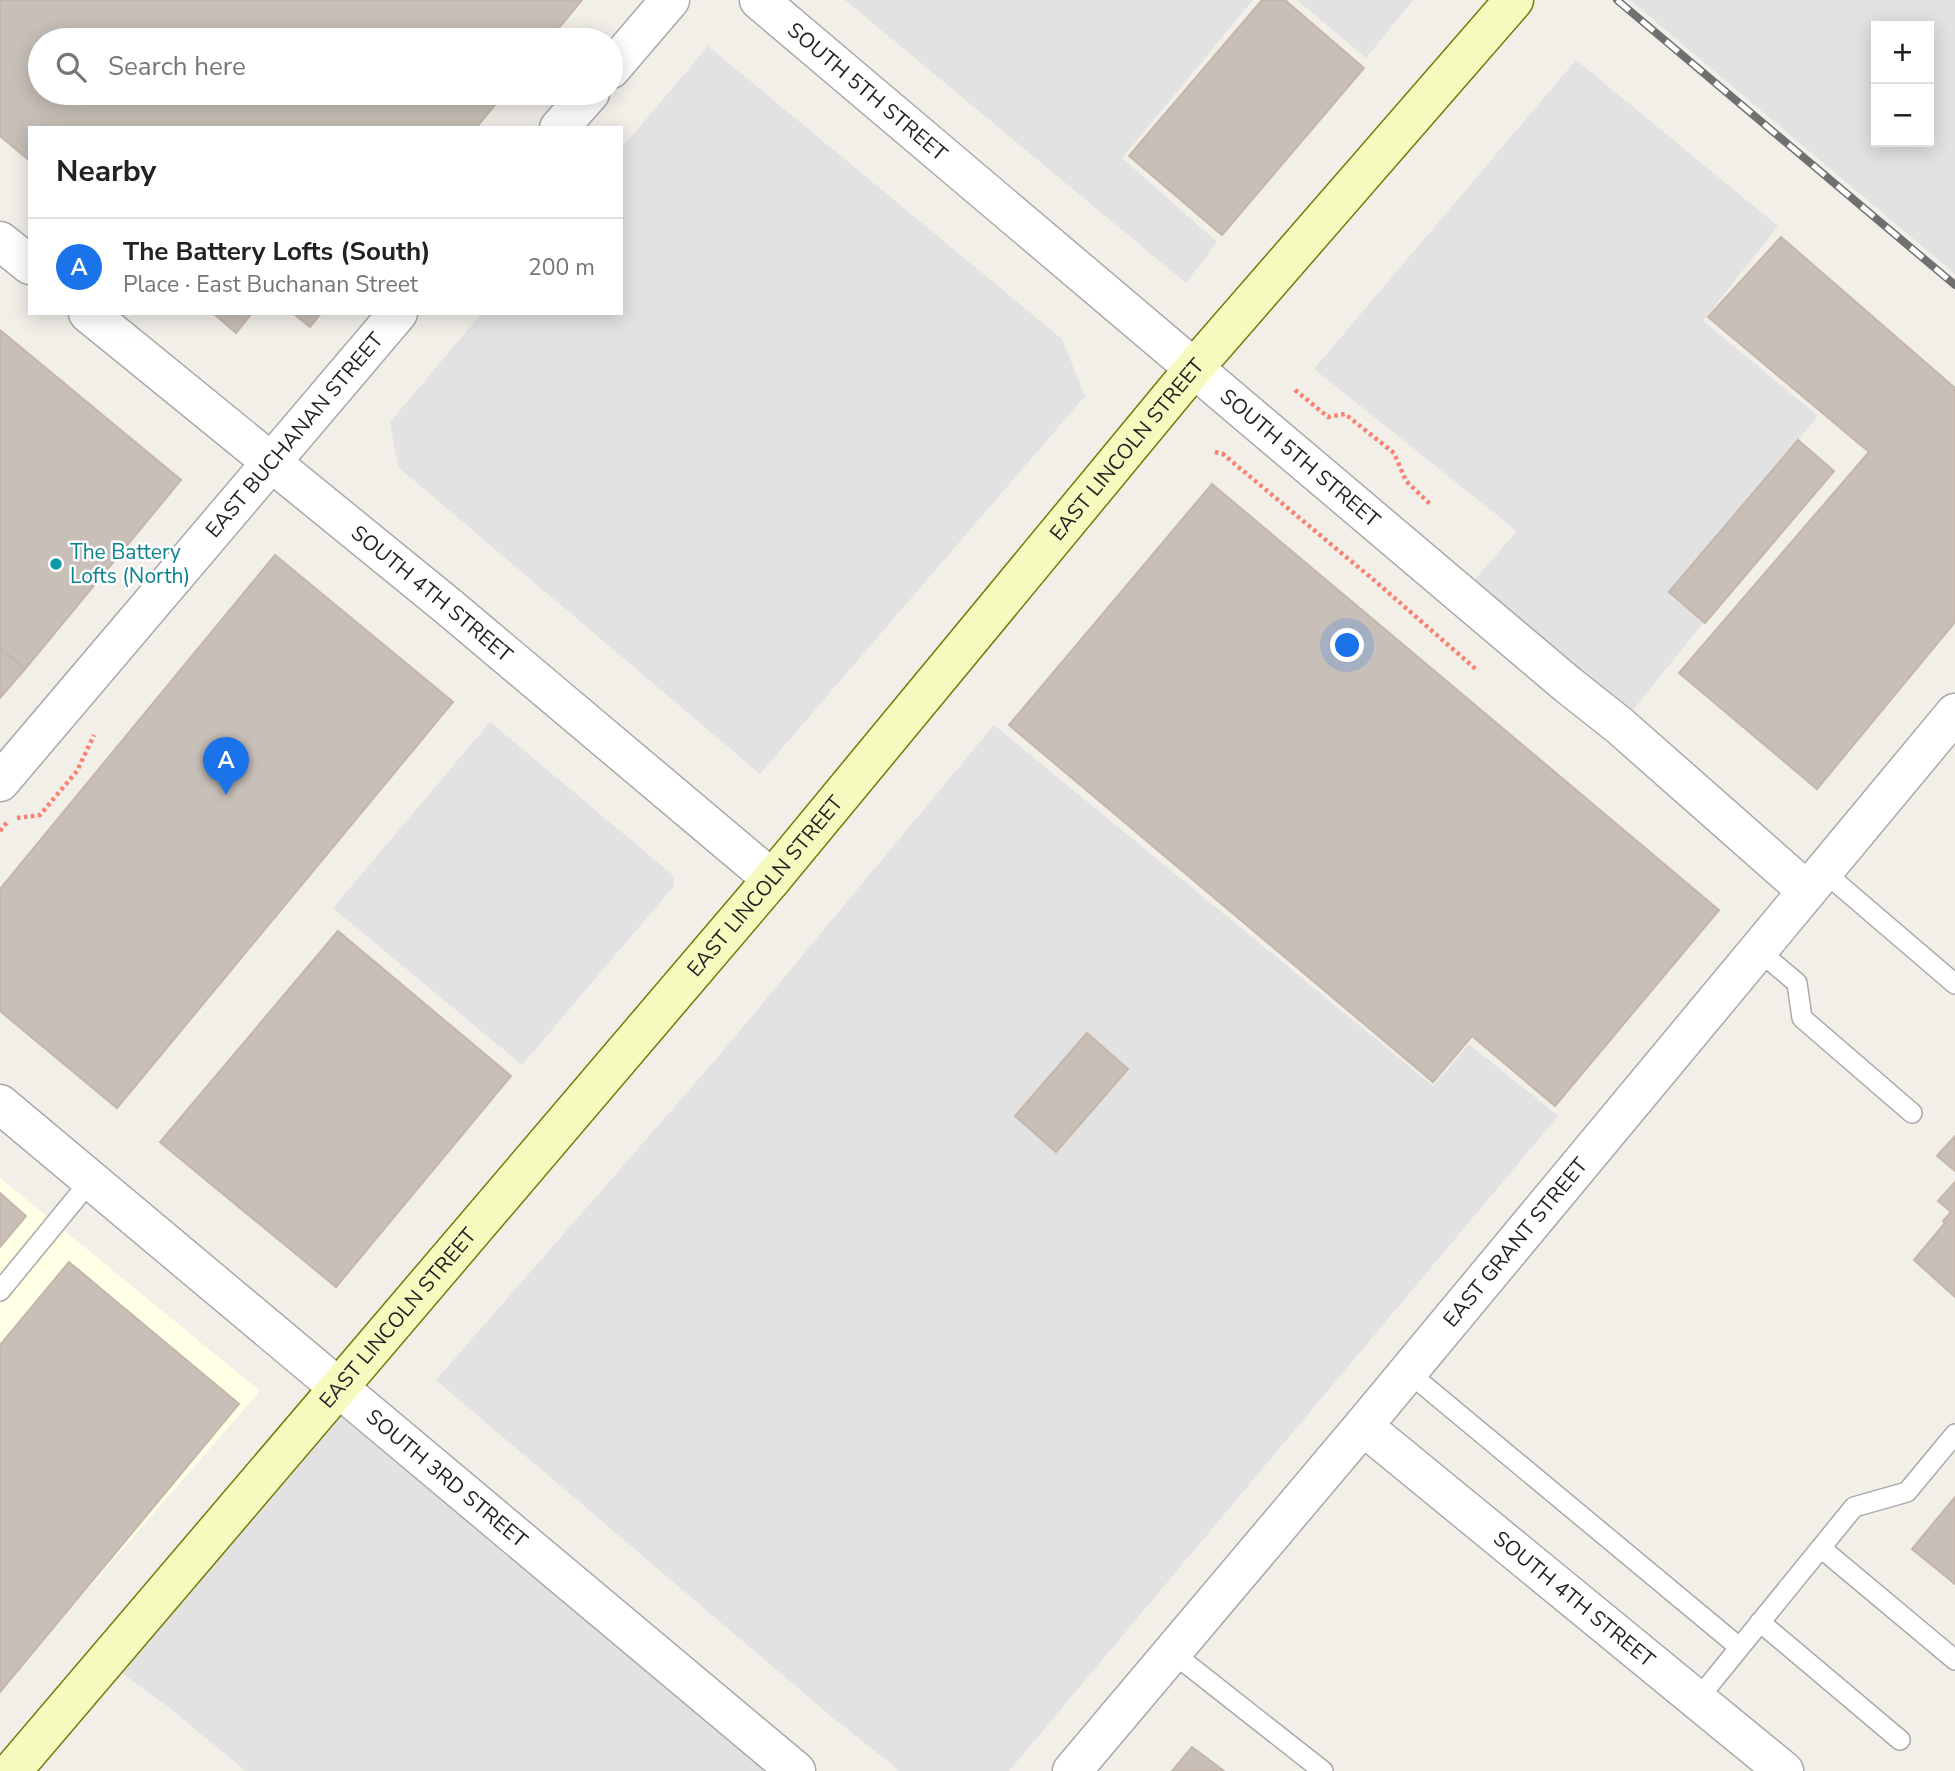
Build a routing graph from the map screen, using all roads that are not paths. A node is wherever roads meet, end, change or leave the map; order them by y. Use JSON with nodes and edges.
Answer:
{"nodes":[{"id":1,"x":670,"y":0,"type":"edge"},
{"id":2,"x":759,"y":0,"type":"edge"},
{"id":3,"x":1514,"y":0,"type":"edge"},
{"id":4,"x":623,"y":55,"type":"edge"},
{"id":5,"x":579,"y":105,"type":"edge"},
{"id":6,"x":561,"y":126,"type":"edge"},
{"id":7,"x":0,"y":241,"type":"edge"},
{"id":8,"x":28,"y":263,"type":"edge"},
{"id":9,"x":91,"y":315,"type":"edge"},
{"id":10,"x":396,"y":315,"type":"edge"},
{"id":11,"x":1195,"y":367,"type":"junction"},
{"id":12,"x":271,"y":462,"type":"junction"},
{"id":13,"x":1955,"y":713,"type":"edge"},
{"id":14,"x":0,"y":782,"type":"edge"},
{"id":15,"x":772,"y":879,"type":"junction"},
{"id":16,"x":1815,"y":881,"type":"junction"},
{"id":17,"x":1758,"y":950,"type":"junction"},
{"id":18,"x":1955,"y":984,"type":"edge"},
{"id":19,"x":0,"y":1104,"type":"edge"},
{"id":20,"x":1912,"y":1113,"type":"dead end"},
{"id":21,"x":91,"y":1180,"type":"junction"},
{"id":22,"x":0,"y":1291,"type":"edge"},
{"id":23,"x":1408,"y":1372,"type":"junction"},
{"id":24,"x":339,"y":1390,"type":"junction"},
{"id":25,"x":1363,"y":1426,"type":"junction"},
{"id":26,"x":1955,"y":1434,"type":"edge"},
{"id":27,"x":1821,"y":1548,"type":"junction"},
{"id":28,"x":1760,"y":1622,"type":"junction"},
{"id":29,"x":1739,"y":1647,"type":"junction"},
{"id":30,"x":1173,"y":1653,"type":"junction"},
{"id":31,"x":1955,"y":1660,"type":"edge"},
{"id":32,"x":1697,"y":1700,"type":"junction"},
{"id":33,"x":1900,"y":1740,"type":"dead end"},
{"id":34,"x":12,"y":1771,"type":"edge"},
{"id":35,"x":796,"y":1771,"type":"edge"},
{"id":36,"x":1072,"y":1771,"type":"edge"},
{"id":37,"x":1324,"y":1771,"type":"edge"},
{"id":38,"x":1784,"y":1771,"type":"edge"}],
"edges":[{"from":1,"to":4,"type":"street"},
{"from":2,"to":11,"type":"street","name":"SOUTH 5TH STREET"},
{"from":3,"to":11,"type":"main road","name":"EAST LINCOLN STREET"},
{"from":5,"to":6,"type":"street"},
{"from":7,"to":8,"type":"street"},
{"from":9,"to":12,"type":"street","name":"SOUTH 4TH STREET"},
{"from":10,"to":12,"type":"street","name":"EAST BUCHANAN STREET"},
{"from":11,"to":15,"type":"main road","name":"EAST LINCOLN STREET"},
{"from":11,"to":16,"type":"street","name":"SOUTH 5TH STREET"},
{"from":12,"to":14,"type":"street","name":"EAST BUCHANAN STREET"},
{"from":12,"to":15,"type":"street","name":"SOUTH 4TH STREET"},
{"from":13,"to":16,"type":"street","name":"EAST GRANT STREET"},
{"from":15,"to":24,"type":"main road","name":"EAST LINCOLN STREET"},
{"from":16,"to":17,"type":"street","name":"EAST GRANT STREET"},
{"from":16,"to":18,"type":"lane"},
{"from":17,"to":20,"type":"lane"},
{"from":17,"to":23,"type":"street","name":"EAST GRANT STREET"},
{"from":19,"to":21,"type":"street","name":"SOUTH 3RD STREET"},
{"from":21,"to":22,"type":"lane"},
{"from":21,"to":24,"type":"street","name":"SOUTH 3RD STREET"},
{"from":23,"to":25,"type":"street","name":"EAST GRANT STREET"},
{"from":23,"to":29,"type":"lane"},
{"from":24,"to":34,"type":"main road","name":"EAST LINCOLN STREET"},
{"from":24,"to":35,"type":"street","name":"SOUTH 3RD STREET"},
{"from":25,"to":30,"type":"street","name":"EAST GRANT STREET"},
{"from":25,"to":32,"type":"street","name":"SOUTH 4TH STREET"},
{"from":26,"to":27,"type":"lane"},
{"from":27,"to":28,"type":"lane"},
{"from":27,"to":31,"type":"lane"},
{"from":28,"to":29,"type":"lane"},
{"from":28,"to":33,"type":"lane"},
{"from":29,"to":32,"type":"lane"},
{"from":30,"to":36,"type":"street","name":"EAST GRANT STREET"},
{"from":30,"to":37,"type":"lane"},
{"from":32,"to":38,"type":"street","name":"SOUTH 4TH STREET"}]}
